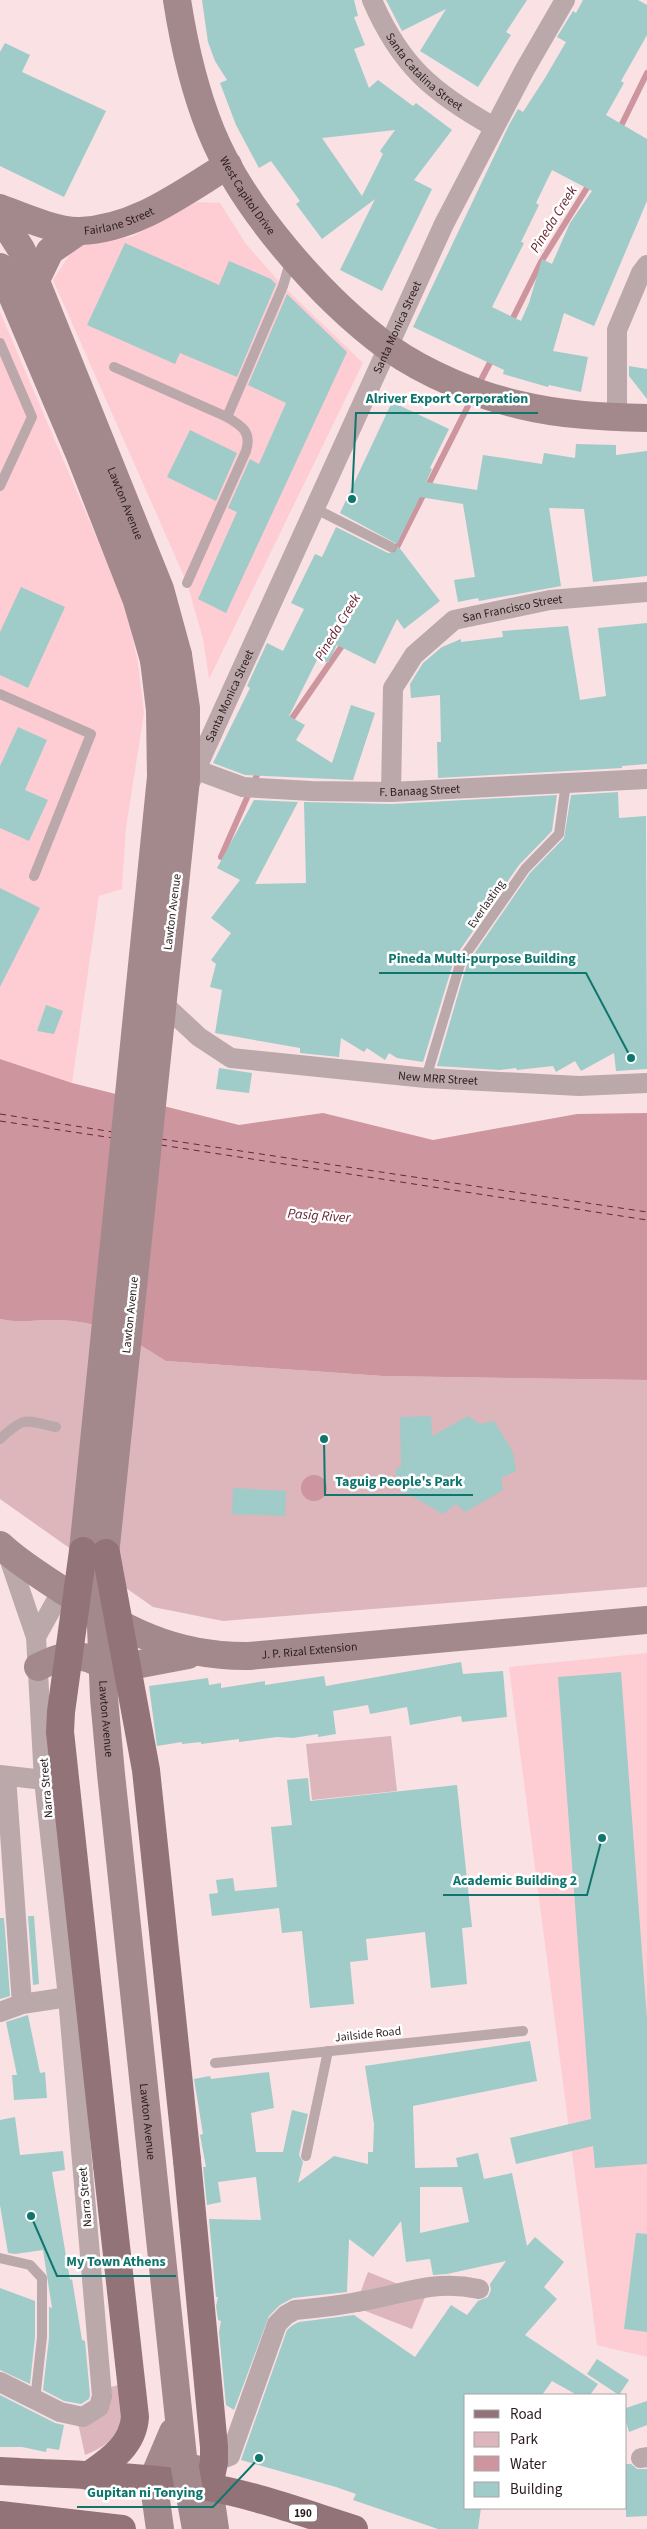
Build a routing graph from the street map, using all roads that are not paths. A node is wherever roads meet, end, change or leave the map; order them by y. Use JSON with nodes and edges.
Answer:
{"nodes":[{"id":1,"x":177,"y":0,"type":"edge"},
{"id":2,"x":372,"y":0,"type":"edge"},
{"id":3,"x":565,"y":0,"type":"edge"},
{"id":4,"x":494,"y":127,"type":"junction"},
{"id":5,"x":228,"y":165,"type":"junction"},
{"id":6,"x":0,"y":208,"type":"edge"},
{"id":7,"x":0,"y":216,"type":"edge"},
{"id":8,"x":79,"y":231,"type":"junction"},
{"id":9,"x":292,"y":256,"type":"junction"},
{"id":10,"x":647,"y":265,"type":"edge"},
{"id":11,"x":0,"y":267,"type":"edge"},
{"id":12,"x":35,"y":279,"type":"junction"},
{"id":13,"x":21,"y":314,"type":"junction"},
{"id":14,"x":0,"y":343,"type":"edge"},
{"id":15,"x":390,"y":348,"type":"junction"},
{"id":16,"x":114,"y":366,"type":"dead end"},
{"id":17,"x":617,"y":417,"type":"junction"},
{"id":18,"x":227,"y":418,"type":"junction"},
{"id":19,"x":647,"y":418,"type":"edge"},
{"id":20,"x":0,"y":486,"type":"edge"},
{"id":21,"x":316,"y":509,"type":"junction"},
{"id":22,"x":391,"y":547,"type":"dead end"},
{"id":23,"x":188,"y":583,"type":"dead end"},
{"id":24,"x":647,"y":592,"type":"edge"},
{"id":25,"x":166,"y":658,"type":"junction"},
{"id":26,"x":0,"y":694,"type":"edge"},
{"id":27,"x":197,"y":770,"type":"junction"},
{"id":28,"x":647,"y":779,"type":"edge"},
{"id":29,"x":566,"y":783,"type":"junction"},
{"id":30,"x":391,"y":792,"type":"junction"},
{"id":31,"x":182,"y":798,"type":"junction"},
{"id":32,"x":34,"y":876,"type":"dead end"},
{"id":33,"x":142,"y":927,"type":"junction"},
{"id":34,"x":174,"y":930,"type":"junction"},
{"id":35,"x":166,"y":1008,"type":"junction"},
{"id":36,"x":231,"y":1058,"type":"joint"},
{"id":37,"x":426,"y":1078,"type":"junction"},
{"id":38,"x":647,"y":1084,"type":"edge"},
{"id":39,"x":56,"y":1427,"type":"dead end"},
{"id":40,"x":0,"y":1439,"type":"edge"},
{"id":41,"x":4,"y":1549,"type":"edge"},
{"id":42,"x":94,"y":1552,"type":"junction"},
{"id":43,"x":62,"y":1590,"type":"junction"},
{"id":44,"x":94,"y":1611,"type":"junction"},
{"id":45,"x":647,"y":1620,"type":"edge"},
{"id":46,"x":36,"y":1637,"type":"junction"},
{"id":47,"x":200,"y":1653,"type":"junction"},
{"id":48,"x":95,"y":1661,"type":"junction"},
{"id":49,"x":38,"y":1667,"type":"junction"},
{"id":50,"x":96,"y":1698,"type":"junction"},
{"id":51,"x":3,"y":1775,"type":"edge"},
{"id":52,"x":44,"y":1780,"type":"junction"},
{"id":53,"x":68,"y":1997,"type":"junction"},
{"id":54,"x":22,"y":2004,"type":"junction"},
{"id":55,"x":0,"y":2012,"type":"edge"},
{"id":56,"x":524,"y":2031,"type":"dead end"},
{"id":57,"x":328,"y":2051,"type":"junction"},
{"id":58,"x":214,"y":2063,"type":"dead end"},
{"id":59,"x":306,"y":2156,"type":"dead end"},
{"id":60,"x":0,"y":2258,"type":"edge"},
{"id":61,"x":479,"y":2289,"type":"dead end"},
{"id":62,"x":0,"y":2382,"type":"edge"},
{"id":63,"x":34,"y":2400,"type":"junction"},
{"id":64,"x":173,"y":2432,"type":"junction"},
{"id":65,"x":0,"y":2471,"type":"edge"},
{"id":66,"x":212,"y":2475,"type":"junction"},
{"id":67,"x":88,"y":2476,"type":"junction"},
{"id":68,"x":154,"y":2479,"type":"junction"},
{"id":69,"x":0,"y":2515,"type":"edge"},
{"id":70,"x":122,"y":2529,"type":"edge"},
{"id":71,"x":160,"y":2529,"type":"edge"},
{"id":72,"x":179,"y":2529,"type":"edge"},
{"id":73,"x":196,"y":2529,"type":"edge"},
{"id":74,"x":215,"y":2529,"type":"edge"},
{"id":75,"x":354,"y":2529,"type":"edge"}],
"edges":[{"from":1,"to":5,"type":"main road","name":"West Capitol Drive"},
{"from":2,"to":4,"type":"street","name":"Santa Catalina Street"},
{"from":3,"to":4,"type":"street","name":"Santa Monica Street"},
{"from":4,"to":15,"type":"street","name":"Santa Monica Street"},
{"from":5,"to":8,"type":"main road","name":"Fairlane Street"},
{"from":5,"to":9,"type":"main road","name":"West Capitol Drive"},
{"from":6,"to":8,"type":"main road","name":"Fairlane Street"},
{"from":7,"to":12,"type":"main road","name":"Lawton Avenue"},
{"from":8,"to":12,"type":"main road"},
{"from":9,"to":15,"type":"main road","name":"West Capitol Drive"},
{"from":9,"to":18,"type":"lane"},
{"from":10,"to":17,"type":"street"},
{"from":11,"to":13,"type":"main road","name":"Lawton Avenue"},
{"from":12,"to":13,"type":"main road"},
{"from":12,"to":25,"type":"main road","name":"Lawton Avenue"},
{"from":13,"to":25,"type":"main road","name":"Lawton Avenue"},
{"from":14,"to":20,"type":"lane"},
{"from":15,"to":17,"type":"main road","name":"West Capitol Drive"},
{"from":15,"to":21,"type":"street","name":"Santa Monica Street"},
{"from":16,"to":18,"type":"lane"},
{"from":17,"to":19,"type":"main road","name":"West Capitol Drive"},
{"from":18,"to":23,"type":"lane"},
{"from":21,"to":22,"type":"lane"},
{"from":21,"to":27,"type":"street","name":"Santa Monica Street"},
{"from":24,"to":30,"type":"street","name":"San Francisco Street"},
{"from":25,"to":42,"type":"main road","name":"Lawton Avenue","bridge":true},
{"from":26,"to":32,"type":"lane"},
{"from":27,"to":30,"type":"street","name":"F. Banaag Street"},
{"from":27,"to":31,"type":"street","name":"Santa Monica Street"},
{"from":28,"to":29,"type":"street","name":"F. Banaag Street"},
{"from":29,"to":30,"type":"street","name":"F. Banaag Street"},
{"from":29,"to":37,"type":"lane","name":"Everlasting"},
{"from":31,"to":33,"type":"street","name":"Santa Monica Street"},
{"from":31,"to":34,"type":"street","name":"Santa Monica Street"},
{"from":33,"to":34,"type":"street"},
{"from":33,"to":35,"type":"street","name":"Santa Monica Street"},
{"from":34,"to":35,"type":"street","name":"Santa Monica Street"},
{"from":35,"to":36,"type":"street","name":"Santa Monica Street"},
{"from":36,"to":37,"type":"street","name":"New MRR Street"},
{"from":37,"to":38,"type":"street","name":"New MRR Street"},
{"from":39,"to":40,"type":"lane"},
{"from":41,"to":43,"type":"main road","name":"J. P. Rizal Extension"},
{"from":41,"to":46,"type":"street","name":"Narra Street"},
{"from":42,"to":66,"type":"main road","bridge":true},
{"from":42,"to":67,"type":"main road","bridge":true},
{"from":42,"to":72,"type":"main road","name":"Lawton Avenue","bridge":true},
{"from":42,"to":73,"type":"main road","name":"Lawton Avenue","bridge":true},
{"from":43,"to":44,"type":"main road","name":"J. P. Rizal Extension"},
{"from":43,"to":46,"type":"street"},
{"from":44,"to":47,"type":"main road","name":"J. P. Rizal Extension"},
{"from":44,"to":48,"type":"main road","name":"Lawton Avenue"},
{"from":45,"to":47,"type":"main road","name":"J. P. Rizal Extension"},
{"from":46,"to":49,"type":"street","name":"Narra Street"},
{"from":47,"to":50,"type":"main road"},
{"from":48,"to":49,"type":"main road"},
{"from":48,"to":50,"type":"main road","name":"Lawton Avenue"},
{"from":49,"to":52,"type":"street","name":"Narra Street"},
{"from":50,"to":64,"type":"main road","name":"Lawton Avenue"},
{"from":51,"to":52,"type":"street"},
{"from":51,"to":54,"type":"street"},
{"from":52,"to":53,"type":"street","name":"Narra Street"},
{"from":53,"to":54,"type":"street"},
{"from":53,"to":63,"type":"street","name":"Narra Street"},
{"from":54,"to":55,"type":"street"},
{"from":56,"to":57,"type":"lane","name":"Jailside Road"},
{"from":57,"to":58,"type":"lane","name":"Jailside Road"},
{"from":57,"to":59,"type":"lane"},
{"from":60,"to":63,"type":"lane"},
{"from":61,"to":66,"type":"street"},
{"from":62,"to":63,"type":"street","name":"Narra Street"},
{"from":64,"to":66,"type":"main road","name":"Lawton Avenue"},
{"from":64,"to":68,"type":"main road","name":"Lawton Avenue"},
{"from":65,"to":67,"type":"main road","number":"190"},
{"from":66,"to":68,"type":"main road","number":"190"},
{"from":66,"to":74,"type":"main road"},
{"from":66,"to":75,"type":"main road","number":"190"},
{"from":67,"to":68,"type":"main road","number":"190"},
{"from":68,"to":71,"type":"main road"},
{"from":69,"to":70,"type":"main road"}]}
